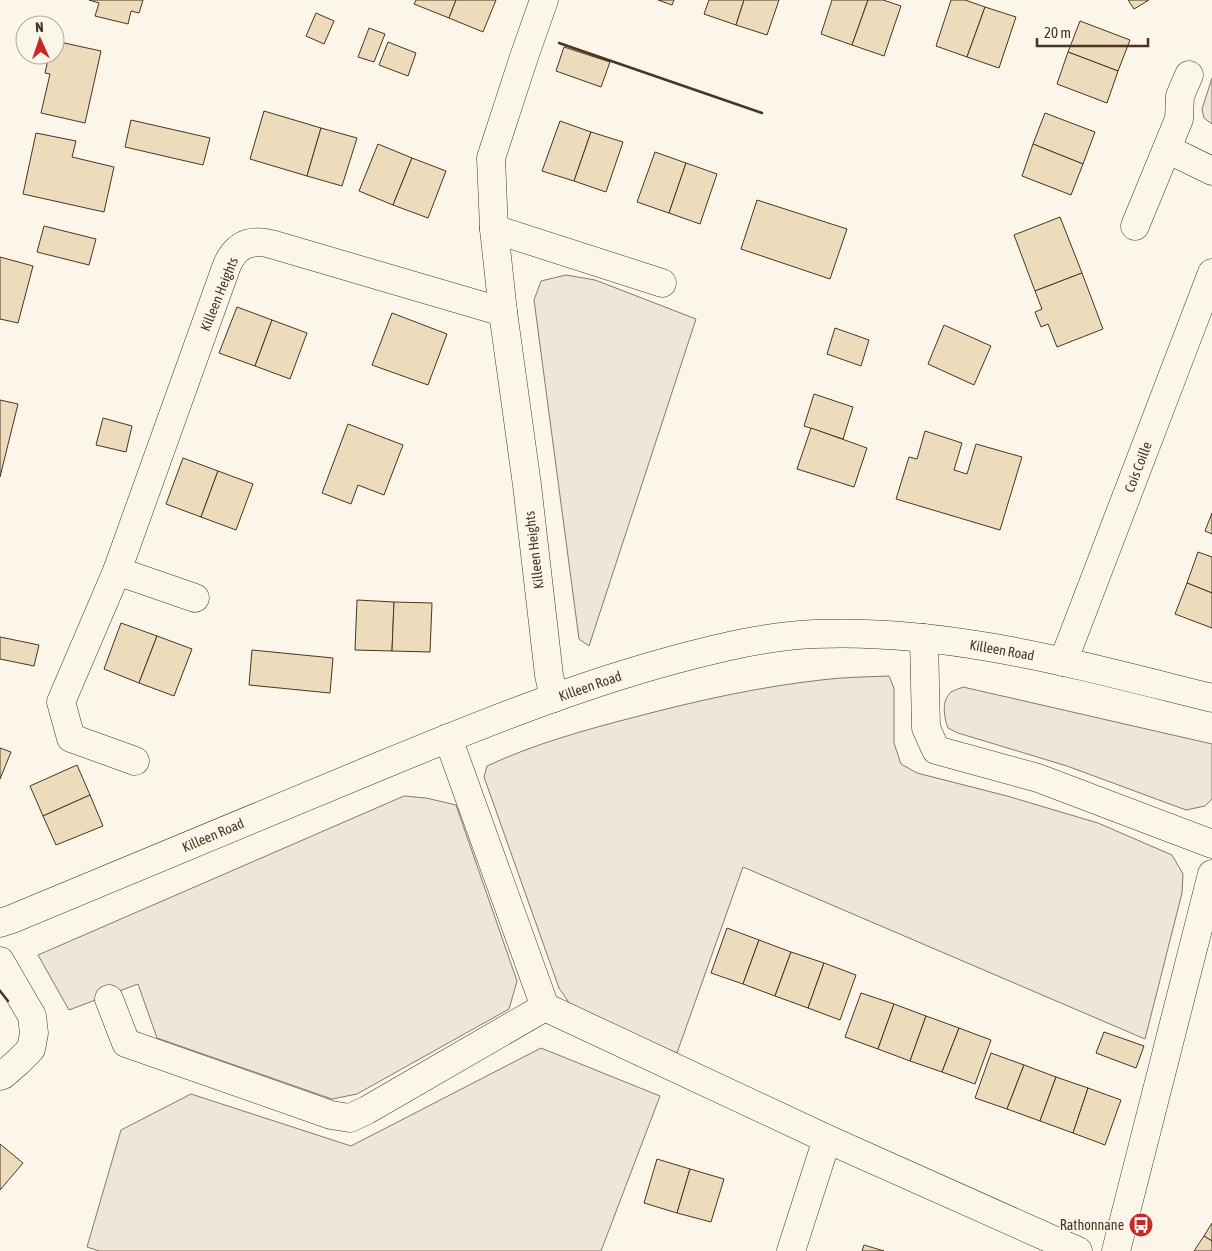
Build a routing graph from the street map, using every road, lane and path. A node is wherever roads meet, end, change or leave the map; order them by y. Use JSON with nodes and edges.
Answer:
{"nodes":[{"id":1,"x":544,"y":0,"type":"edge"},
{"id":2,"x":1188,"y":75,"type":"dead end"},
{"id":3,"x":1167,"y":148,"type":"junction"},
{"id":4,"x":1212,"y":171,"type":"edge"},
{"id":5,"x":1135,"y":226,"type":"dead end"},
{"id":6,"x":494,"y":229,"type":"junction"},
{"id":7,"x":1212,"y":273,"type":"edge"},
{"id":8,"x":662,"y":283,"type":"dead end"},
{"id":9,"x":503,"y":312,"type":"junction"},
{"id":10,"x":117,"y":571,"type":"junction"},
{"id":11,"x":194,"y":598,"type":"dead end"},
{"id":12,"x":924,"y":638,"type":"junction"},
{"id":13,"x":1064,"y":662,"type":"junction"},
{"id":14,"x":554,"y":698,"type":"junction"},
{"id":15,"x":1212,"y":698,"type":"edge"},
{"id":16,"x":448,"y":738,"type":"junction"},
{"id":17,"x":135,"y":761,"type":"dead end"},
{"id":18,"x":1212,"y":844,"type":"edge"},
{"id":19,"x":1212,"y":874,"type":"edge"},
{"id":20,"x":0,"y":923,"type":"edge"},
{"id":21,"x":0,"y":961,"type":"edge"},
{"id":22,"x":109,"y":999,"type":"dead end"},
{"id":23,"x":546,"y":1007,"type":"junction"},
{"id":24,"x":0,"y":1076,"type":"edge"},
{"id":25,"x":827,"y":1139,"type":"junction"},
{"id":26,"x":791,"y":1251,"type":"edge"},
{"id":27,"x":1078,"y":1251,"type":"edge"},
{"id":28,"x":1116,"y":1251,"type":"edge"}],
"edges":[{"from":1,"to":6,"type":"street","name":"Killeen Heights"},
{"from":2,"to":3,"type":"street"},
{"from":3,"to":4,"type":"street"},
{"from":3,"to":5,"type":"street"},
{"from":6,"to":8,"type":"street"},
{"from":6,"to":9,"type":"street","name":"Killeen Heights"},
{"from":7,"to":13,"type":"street","name":"Cois Coille"},
{"from":9,"to":10,"type":"street","name":"Killeen Heights"},
{"from":9,"to":14,"type":"street","name":"Killeen Heights"},
{"from":10,"to":11,"type":"street"},
{"from":10,"to":17,"type":"street","name":"Killeen Heights"},
{"from":12,"to":13,"type":"street","name":"Killeen Road"},
{"from":12,"to":14,"type":"street","name":"Killeen Road"},
{"from":12,"to":18,"type":"street"},
{"from":13,"to":15,"type":"street","name":"Killeen Road"},
{"from":14,"to":16,"type":"street","name":"Killeen Road"},
{"from":16,"to":20,"type":"street","name":"Killeen Road"},
{"from":16,"to":23,"type":"street"},
{"from":19,"to":28,"type":"street"},
{"from":21,"to":24,"type":"street"},
{"from":22,"to":23,"type":"street"},
{"from":23,"to":25,"type":"street"},
{"from":25,"to":26,"type":"street"},
{"from":25,"to":27,"type":"street"}]}
